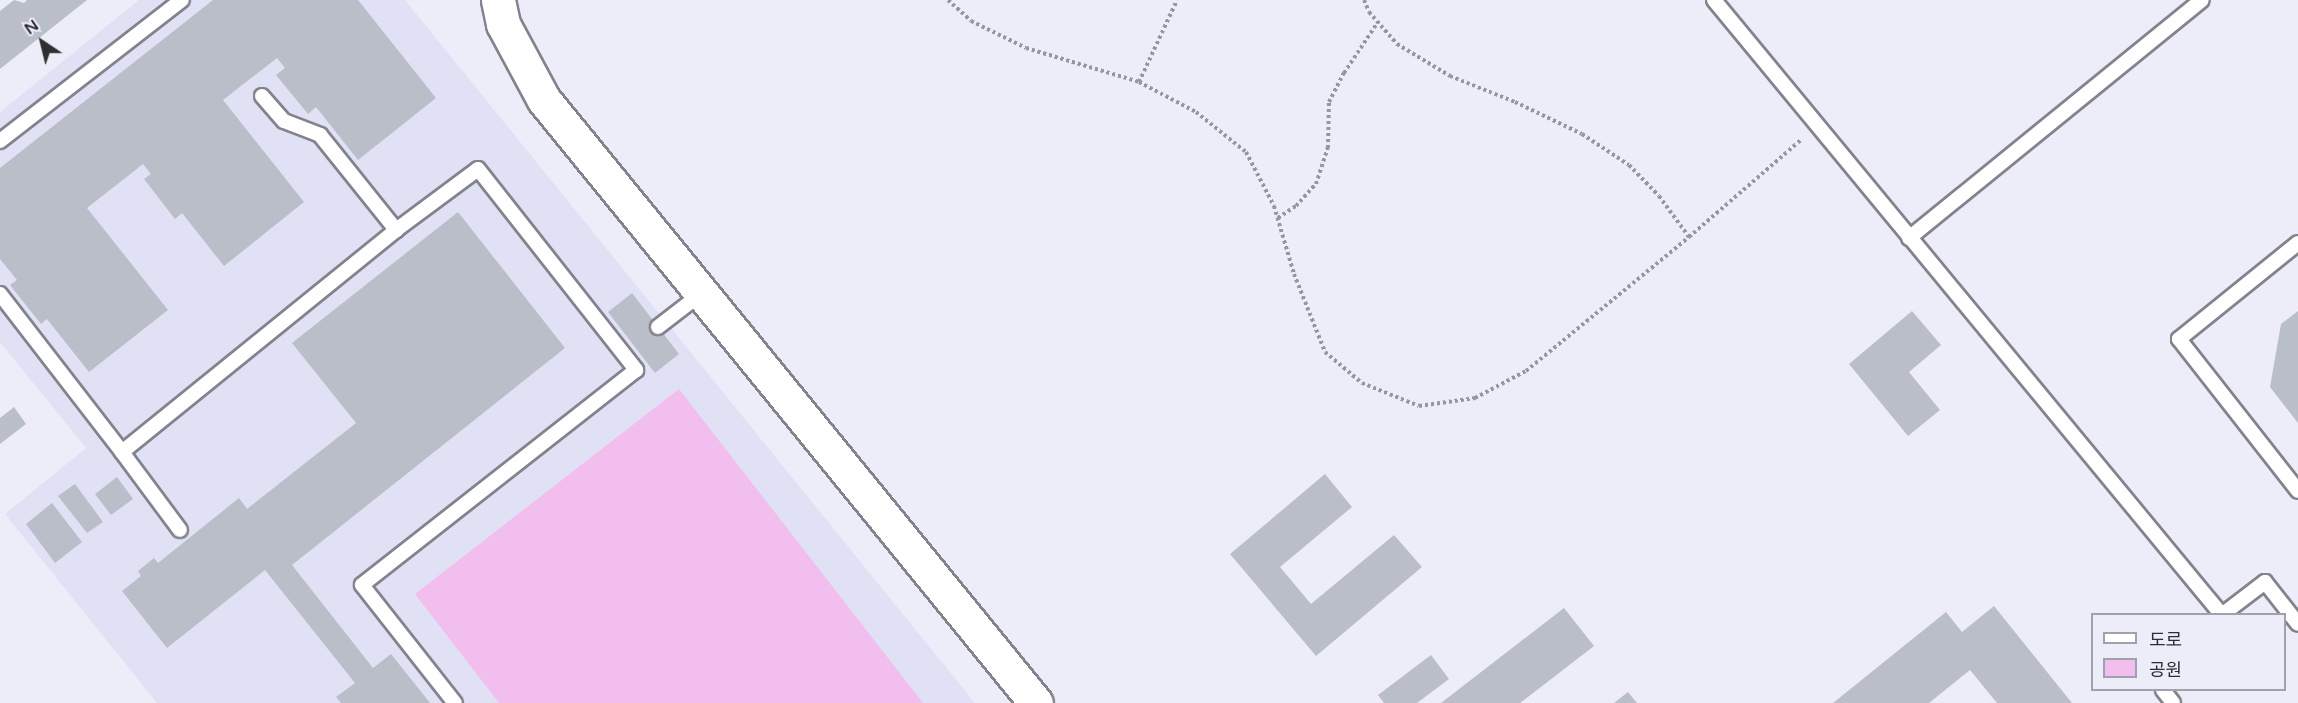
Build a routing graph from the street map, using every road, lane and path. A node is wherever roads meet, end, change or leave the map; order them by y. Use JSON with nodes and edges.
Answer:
{"nodes":[{"id":1,"x":182,"y":0,"type":"edge"},
{"id":2,"x":498,"y":0,"type":"edge"},
{"id":3,"x":948,"y":0,"type":"edge"},
{"id":4,"x":1177,"y":0,"type":"edge"},
{"id":5,"x":1364,"y":0,"type":"edge"},
{"id":6,"x":1714,"y":0,"type":"edge"},
{"id":7,"x":2202,"y":0,"type":"edge"},
{"id":8,"x":1378,"y":22,"type":"junction"},
{"id":9,"x":1139,"y":82,"type":"junction"},
{"id":10,"x":262,"y":96,"type":"dead end"},
{"id":11,"x":1817,"y":126,"type":"junction"},
{"id":12,"x":0,"y":141,"type":"edge"},
{"id":13,"x":1278,"y":218,"type":"junction"},
{"id":14,"x":396,"y":230,"type":"junction"},
{"id":15,"x":1689,"y":237,"type":"junction"},
{"id":16,"x":1909,"y":238,"type":"junction"},
{"id":17,"x":2298,"y":243,"type":"edge"},
{"id":18,"x":702,"y":293,"type":"junction"},
{"id":19,"x":0,"y":294,"type":"edge"},
{"id":20,"x":658,"y":327,"type":"dead end"},
{"id":21,"x":122,"y":452,"type":"junction"},
{"id":22,"x":2298,"y":491,"type":"edge"},
{"id":23,"x":180,"y":530,"type":"dead end"},
{"id":24,"x":2220,"y":613,"type":"edge"},
{"id":25,"x":2225,"y":613,"type":"edge"},
{"id":26,"x":2298,"y":624,"type":"edge"},
{"id":27,"x":2164,"y":691,"type":"edge"},
{"id":28,"x":455,"y":703,"type":"edge"},
{"id":29,"x":1036,"y":703,"type":"edge"},
{"id":30,"x":2173,"y":703,"type":"edge"}],
"edges":[{"from":1,"to":12,"type":"lane"},
{"from":2,"to":18,"type":"street"},
{"from":3,"to":9,"type":"path"},
{"from":4,"to":9,"type":"path"},
{"from":5,"to":8,"type":"path"},
{"from":6,"to":11,"type":"lane"},
{"from":7,"to":16,"type":"lane"},
{"from":8,"to":13,"type":"path"},
{"from":8,"to":15,"type":"path"},
{"from":9,"to":13,"type":"path"},
{"from":10,"to":14,"type":"lane"},
{"from":11,"to":15,"type":"path"},
{"from":11,"to":16,"type":"lane"},
{"from":13,"to":15,"type":"path"},
{"from":14,"to":21,"type":"lane"},
{"from":14,"to":28,"type":"lane"},
{"from":16,"to":24,"type":"lane"},
{"from":17,"to":22,"type":"lane"},
{"from":18,"to":20,"type":"lane"},
{"from":18,"to":29,"type":"street"},
{"from":19,"to":21,"type":"lane"},
{"from":21,"to":23,"type":"lane"},
{"from":25,"to":26,"type":"lane"},
{"from":27,"to":30,"type":"lane"}]}
